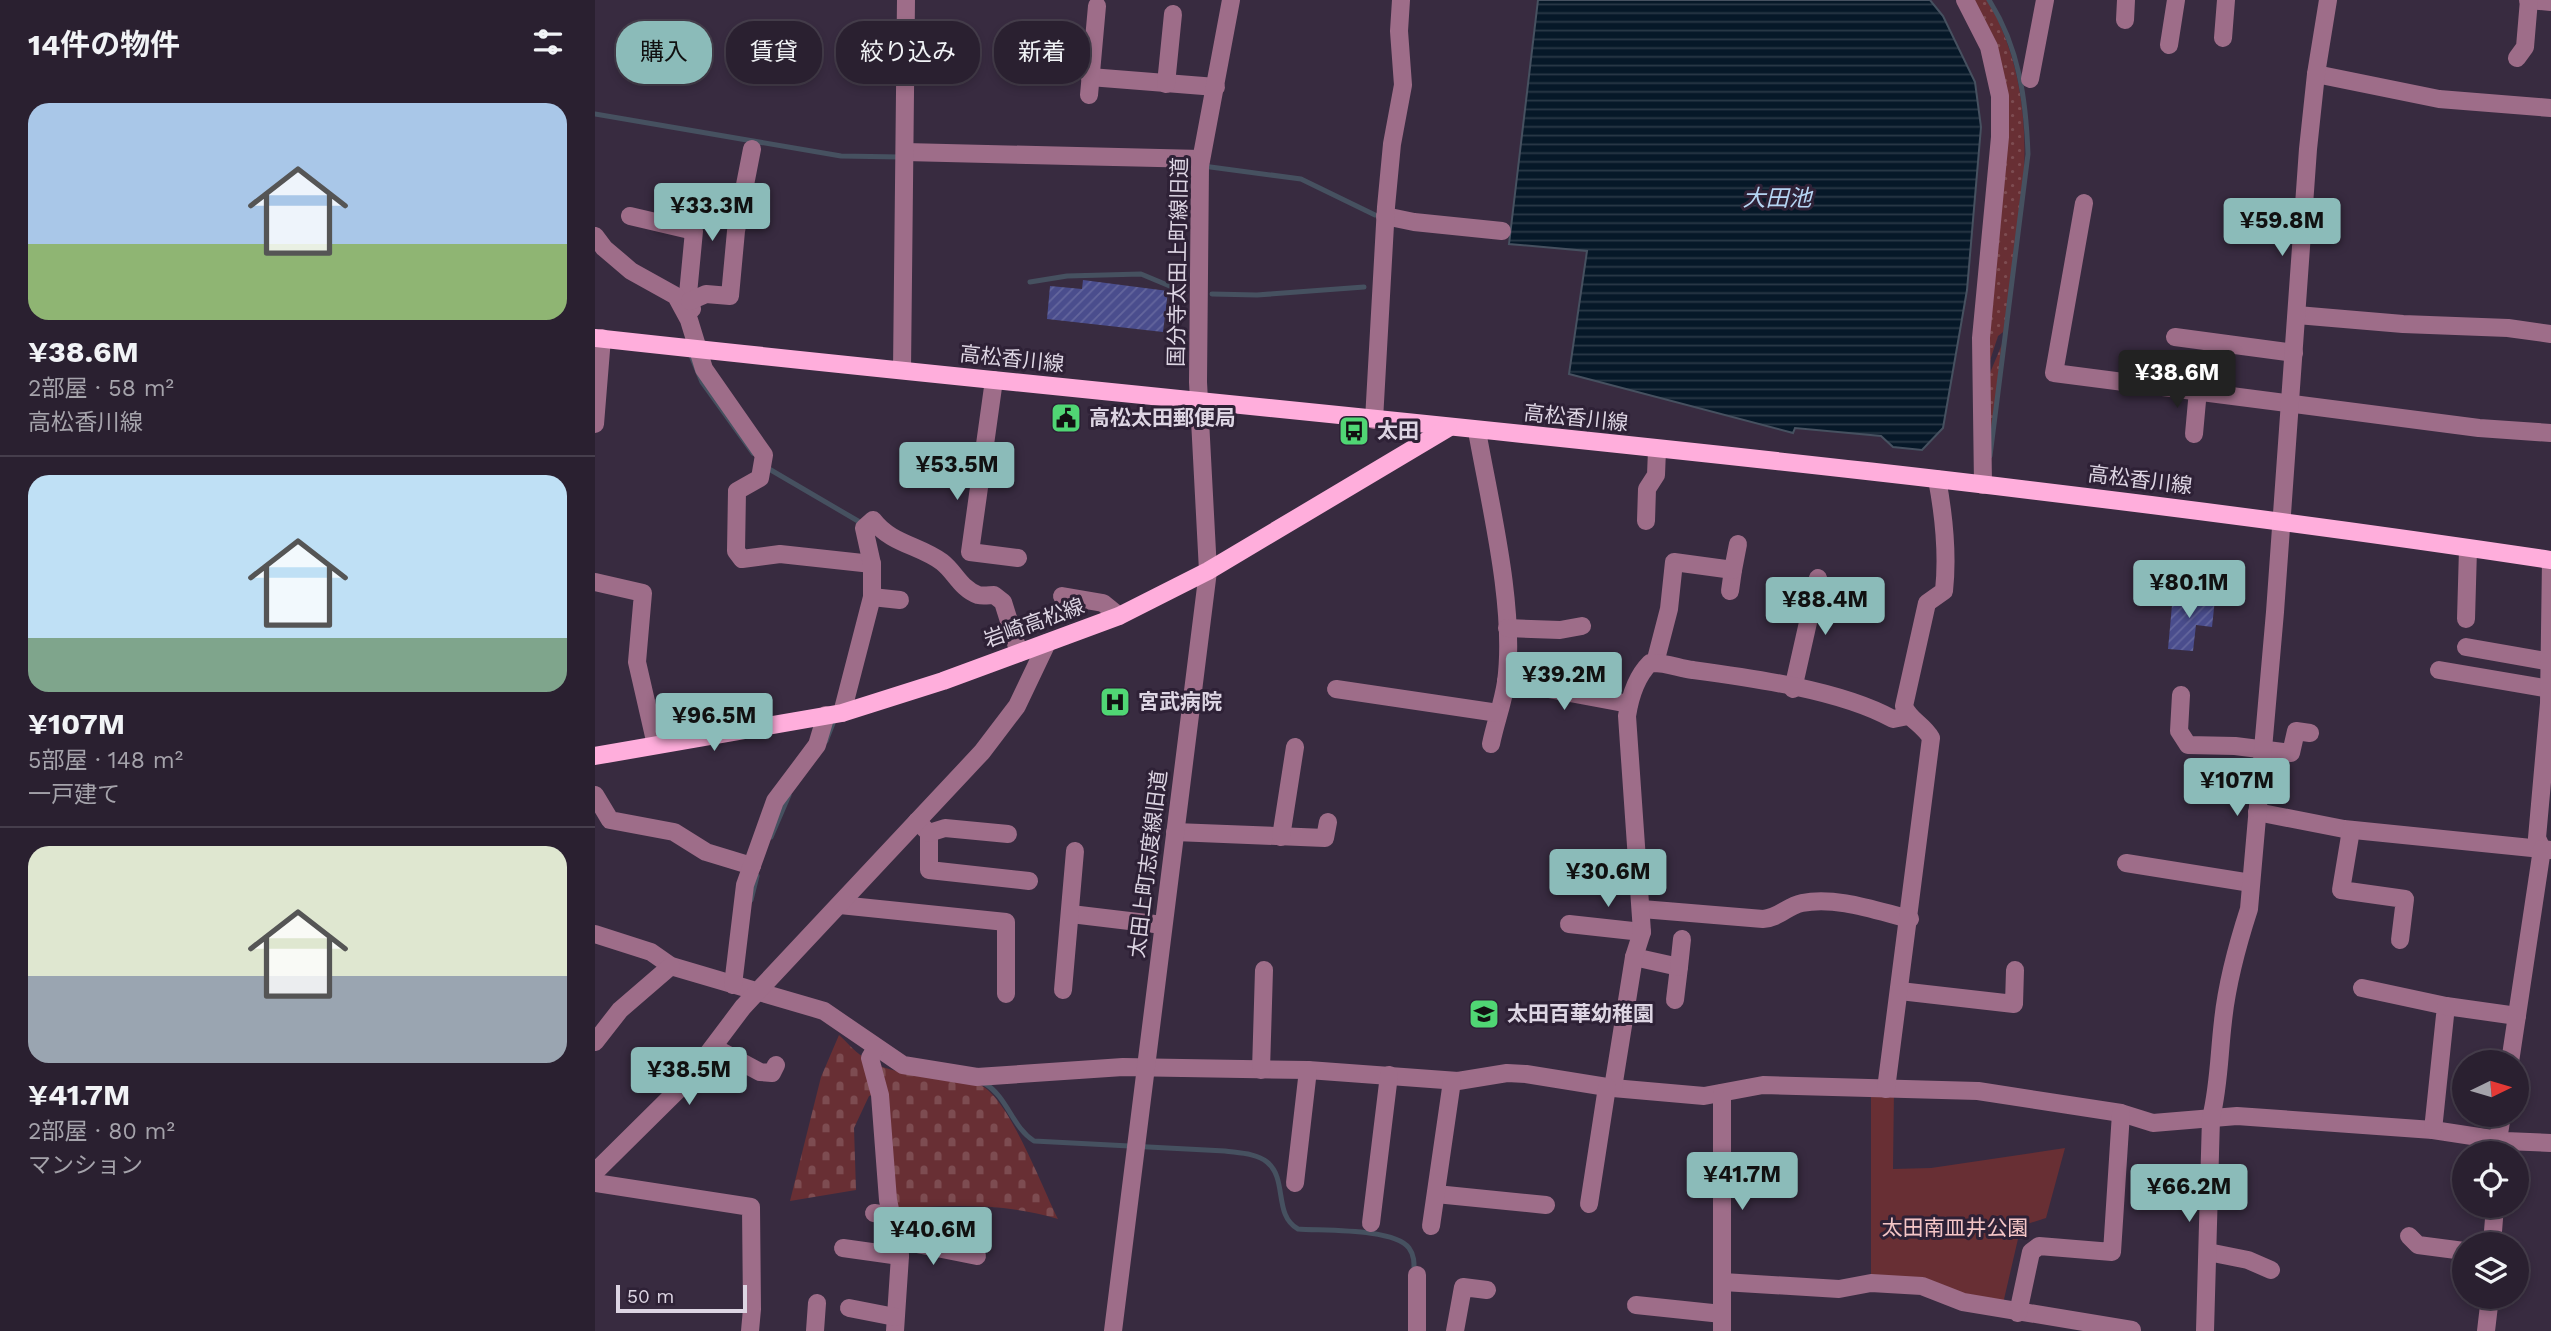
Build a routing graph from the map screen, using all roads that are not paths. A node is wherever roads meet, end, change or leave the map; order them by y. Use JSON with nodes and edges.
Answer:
{"nodes":[{"id":1,"x":906,"y":0,"type":"edge"},
{"id":2,"x":1231,"y":0,"type":"edge"},
{"id":3,"x":1401,"y":0,"type":"edge"},
{"id":4,"x":1965,"y":0,"type":"edge"},
{"id":5,"x":2045,"y":0,"type":"edge"},
{"id":6,"x":2126,"y":0,"type":"edge"},
{"id":7,"x":2176,"y":0,"type":"edge"},
{"id":8,"x":2226,"y":0,"type":"edge"},
{"id":9,"x":2328,"y":0,"type":"edge"},
{"id":10,"x":2529,"y":0,"type":"edge"},
{"id":11,"x":2551,"y":2,"type":"edge"},
{"id":12,"x":1097,"y":6,"type":"dead end"},
{"id":13,"x":1173,"y":14,"type":"dead end"},
{"id":14,"x":2125,"y":20,"type":"dead end"},
{"id":15,"x":2223,"y":38,"type":"dead end"},
{"id":16,"x":2169,"y":45,"type":"dead end"},
{"id":17,"x":2517,"y":58,"type":"dead end"},
{"id":18,"x":2316,"y":74,"type":"junction"},
{"id":19,"x":2030,"y":79,"type":"dead end"},
{"id":20,"x":1166,"y":84,"type":"junction"},
{"id":21,"x":1216,"y":87,"type":"junction"},
{"id":22,"x":2551,"y":108,"type":"edge"},
{"id":23,"x":752,"y":149,"type":"dead end"},
{"id":24,"x":905,"y":156,"type":"junction"},
{"id":25,"x":1200,"y":165,"type":"junction"},
{"id":26,"x":2084,"y":203,"type":"dead end"},
{"id":27,"x":630,"y":216,"type":"dead end"},
{"id":28,"x":1385,"y":216,"type":"junction"},
{"id":29,"x":1502,"y":231,"type":"dead end"},
{"id":30,"x":595,"y":236,"type":"edge"},
{"id":31,"x":690,"y":301,"type":"junction"},
{"id":32,"x":2297,"y":315,"type":"junction"},
{"id":33,"x":2551,"y":334,"type":"edge"},
{"id":34,"x":2175,"y":337,"type":"dead end"},
{"id":35,"x":599,"y":338,"type":"edge"},
{"id":36,"x":693,"y":348,"type":"junction"},
{"id":37,"x":2294,"y":353,"type":"junction"},
{"id":38,"x":902,"y":370,"type":"junction"},
{"id":39,"x":994,"y":380,"type":"junction"},
{"id":40,"x":2198,"y":390,"type":"junction"},
{"id":41,"x":1201,"y":401,"type":"junction"},
{"id":42,"x":2290,"y":401,"type":"junction"},
{"id":43,"x":1374,"y":420,"type":"junction"},
{"id":44,"x":595,"y":425,"type":"edge"},
{"id":45,"x":1448,"y":428,"type":"junction"},
{"id":46,"x":1477,"y":431,"type":"junction"},
{"id":47,"x":2551,"y":433,"type":"edge"},
{"id":48,"x":2194,"y":434,"type":"dead end"},
{"id":49,"x":1657,"y":450,"type":"junction"},
{"id":50,"x":1937,"y":479,"type":"junction"},
{"id":51,"x":1983,"y":485,"type":"junction"},
{"id":52,"x":1646,"y":521,"type":"dead end"},
{"id":53,"x":2281,"y":521,"type":"junction"},
{"id":54,"x":1738,"y":544,"type":"dead end"},
{"id":55,"x":2468,"y":549,"type":"junction"},
{"id":56,"x":1018,"y":558,"type":"dead end"},
{"id":57,"x":2551,"y":560,"type":"edge"},
{"id":58,"x":872,"y":564,"type":"junction"},
{"id":59,"x":1733,"y":569,"type":"junction"},
{"id":60,"x":1207,"y":571,"type":"junction"},
{"id":61,"x":1818,"y":578,"type":"dead end"},
{"id":62,"x":595,"y":582,"type":"edge"},
{"id":63,"x":1730,"y":591,"type":"dead end"},
{"id":64,"x":1062,"y":596,"type":"dead end"},
{"id":65,"x":872,"y":597,"type":"junction"},
{"id":66,"x":900,"y":600,"type":"dead end"},
{"id":67,"x":1119,"y":616,"type":"junction"},
{"id":68,"x":2466,"y":619,"type":"dead end"},
{"id":69,"x":1582,"y":626,"type":"dead end"},
{"id":70,"x":1507,"y":628,"type":"junction"},
{"id":71,"x":1047,"y":643,"type":"junction"},
{"id":72,"x":2466,"y":648,"type":"dead end"},
{"id":73,"x":1020,"y":653,"type":"junction"},
{"id":74,"x":2550,"y":662,"type":"edge"},
{"id":75,"x":1655,"y":663,"type":"junction"},
{"id":76,"x":2439,"y":670,"type":"dead end"},
{"id":77,"x":1506,"y":681,"type":"junction"},
{"id":78,"x":1336,"y":689,"type":"dead end"},
{"id":79,"x":1793,"y":689,"type":"junction"},
{"id":80,"x":2550,"y":689,"type":"edge"},
{"id":81,"x":2181,"y":695,"type":"dead end"},
{"id":82,"x":1629,"y":704,"type":"junction"},
{"id":83,"x":1498,"y":713,"type":"junction"},
{"id":84,"x":834,"y":714,"type":"junction"},
{"id":85,"x":1908,"y":716,"type":"junction"},
{"id":86,"x":2310,"y":733,"type":"dead end"},
{"id":87,"x":1491,"y":744,"type":"dead end"},
{"id":88,"x":656,"y":745,"type":"junction"},
{"id":89,"x":1295,"y":747,"type":"dead end"},
{"id":90,"x":2262,"y":751,"type":"junction"},
{"id":91,"x":595,"y":757,"type":"edge"},
{"id":92,"x":2547,"y":774,"type":"edge"},
{"id":93,"x":595,"y":795,"type":"edge"},
{"id":94,"x":2257,"y":812,"type":"junction"},
{"id":95,"x":2545,"y":812,"type":"edge"},
{"id":96,"x":1328,"y":822,"type":"dead end"},
{"id":97,"x":923,"y":827,"type":"junction"},
{"id":98,"x":2351,"y":830,"type":"junction"},
{"id":99,"x":1175,"y":832,"type":"junction"},
{"id":100,"x":1007,"y":834,"type":"dead end"},
{"id":101,"x":1281,"y":836,"type":"junction"},
{"id":102,"x":2546,"y":849,"type":"edge"},
{"id":103,"x":1075,"y":851,"type":"dead end"},
{"id":104,"x":2126,"y":863,"type":"dead end"},
{"id":105,"x":752,"y":866,"type":"junction"},
{"id":106,"x":1030,"y":881,"type":"dead end"},
{"id":107,"x":2251,"y":883,"type":"junction"},
{"id":108,"x":840,"y":905,"type":"junction"},
{"id":109,"x":1642,"y":909,"type":"junction"},
{"id":110,"x":1071,"y":914,"type":"junction"},
{"id":111,"x":1910,"y":919,"type":"junction"},
{"id":112,"x":1569,"y":924,"type":"dead end"},
{"id":113,"x":1163,"y":925,"type":"junction"},
{"id":114,"x":1642,"y":932,"type":"junction"},
{"id":115,"x":595,"y":934,"type":"edge"},
{"id":116,"x":1682,"y":939,"type":"dead end"},
{"id":117,"x":2400,"y":940,"type":"dead end"},
{"id":118,"x":1635,"y":957,"type":"junction"},
{"id":119,"x":671,"y":966,"type":"junction"},
{"id":120,"x":1679,"y":967,"type":"junction"},
{"id":121,"x":1264,"y":970,"type":"dead end"},
{"id":122,"x":2015,"y":970,"type":"dead end"},
{"id":123,"x":733,"y":985,"type":"junction"},
{"id":124,"x":2362,"y":988,"type":"dead end"},
{"id":125,"x":1063,"y":990,"type":"dead end"},
{"id":126,"x":1900,"y":991,"type":"junction"},
{"id":127,"x":757,"y":992,"type":"junction"},
{"id":128,"x":1006,"y":994,"type":"dead end"},
{"id":129,"x":1675,"y":1000,"type":"dead end"},
{"id":130,"x":2446,"y":1006,"type":"junction"},
{"id":131,"x":2517,"y":1016,"type":"junction"},
{"id":132,"x":595,"y":1042,"type":"edge"},
{"id":133,"x":715,"y":1048,"type":"junction"},
{"id":134,"x":2512,"y":1050,"type":"edge"},
{"id":135,"x":873,"y":1053,"type":"junction"},
{"id":136,"x":776,"y":1065,"type":"dead end"},
{"id":137,"x":1145,"y":1069,"type":"junction"},
{"id":138,"x":1261,"y":1070,"type":"junction"},
{"id":139,"x":1308,"y":1070,"type":"junction"},
{"id":140,"x":1389,"y":1075,"type":"junction"},
{"id":141,"x":1452,"y":1081,"type":"junction"},
{"id":142,"x":1610,"y":1087,"type":"junction"},
{"id":143,"x":1886,"y":1089,"type":"junction"},
{"id":144,"x":1722,"y":1093,"type":"junction"},
{"id":145,"x":2121,"y":1113,"type":"junction"},
{"id":146,"x":2211,"y":1118,"type":"junction"},
{"id":147,"x":2433,"y":1130,"type":"junction"},
{"id":148,"x":2550,"y":1137,"type":"edge"},
{"id":149,"x":2478,"y":1141,"type":"edge"},
{"id":150,"x":2527,"y":1141,"type":"edge"},
{"id":151,"x":595,"y":1172,"type":"edge"},
{"id":152,"x":595,"y":1183,"type":"edge"},
{"id":153,"x":1294,"y":1184,"type":"dead end"},
{"id":154,"x":1436,"y":1194,"type":"junction"},
{"id":155,"x":1589,"y":1204,"type":"dead end"},
{"id":156,"x":1546,"y":1205,"type":"dead end"},
{"id":157,"x":874,"y":1213,"type":"dead end"},
{"id":158,"x":893,"y":1216,"type":"junction"},
{"id":159,"x":1371,"y":1223,"type":"dead end"},
{"id":160,"x":1431,"y":1226,"type":"dead end"},
{"id":161,"x":2409,"y":1236,"type":"dead end"},
{"id":162,"x":843,"y":1248,"type":"dead end"},
{"id":163,"x":898,"y":1248,"type":"junction"},
{"id":164,"x":2452,"y":1249,"type":"edge"},
{"id":165,"x":2208,"y":1252,"type":"junction"},
{"id":166,"x":977,"y":1256,"type":"dead end"},
{"id":167,"x":2271,"y":1270,"type":"dead end"},
{"id":168,"x":1417,"y":1275,"type":"dead end"},
{"id":169,"x":1723,"y":1282,"type":"junction"},
{"id":170,"x":1487,"y":1290,"type":"dead end"},
{"id":171,"x":817,"y":1303,"type":"dead end"},
{"id":172,"x":1636,"y":1305,"type":"dead end"},
{"id":173,"x":849,"y":1308,"type":"dead end"},
{"id":174,"x":2489,"y":1309,"type":"edge"},
{"id":175,"x":2020,"y":1320,"type":"edge"},
{"id":176,"x":1722,"y":1322,"type":"edge"},
{"id":177,"x":895,"y":1324,"type":"edge"},
{"id":178,"x":2060,"y":1325,"type":"edge"},
{"id":179,"x":2132,"y":1330,"type":"edge"},
{"id":180,"x":750,"y":1331,"type":"edge"},
{"id":181,"x":815,"y":1331,"type":"edge"},
{"id":182,"x":1113,"y":1331,"type":"edge"},
{"id":183,"x":1417,"y":1331,"type":"edge"},
{"id":184,"x":1455,"y":1331,"type":"edge"},
{"id":185,"x":2205,"y":1331,"type":"edge"},
{"id":186,"x":2486,"y":1331,"type":"edge"}],
"edges":[{"from":1,"to":24,"type":"street"},
{"from":2,"to":21,"type":"street","name":"国分寺太田上町線旧道"},
{"from":3,"to":28,"type":"street"},
{"from":4,"to":51,"type":"street"},
{"from":5,"to":19,"type":"street"},
{"from":6,"to":14,"type":"street"},
{"from":7,"to":16,"type":"street"},
{"from":8,"to":15,"type":"street"},
{"from":9,"to":18,"type":"street"},
{"from":10,"to":11,"type":"street"},
{"from":10,"to":17,"type":"street"},
{"from":12,"to":20,"type":"street"},
{"from":13,"to":20,"type":"street"},
{"from":18,"to":22,"type":"street"},
{"from":18,"to":32,"type":"street"},
{"from":20,"to":21,"type":"street"},
{"from":21,"to":25,"type":"street","name":"国分寺太田上町線旧道"},
{"from":23,"to":31,"type":"street"},
{"from":24,"to":25,"type":"street"},
{"from":24,"to":38,"type":"street"},
{"from":25,"to":41,"type":"street","name":"国分寺太田上町線旧道"},
{"from":26,"to":40,"type":"street"},
{"from":27,"to":31,"type":"street"},
{"from":28,"to":29,"type":"street"},
{"from":28,"to":43,"type":"street"},
{"from":30,"to":36,"type":"street"},
{"from":31,"to":36,"type":"street"},
{"from":32,"to":33,"type":"street"},
{"from":32,"to":37,"type":"street"},
{"from":34,"to":37,"type":"street"},
{"from":35,"to":36,"type":"main road","name":"高松香川線"},
{"from":35,"to":44,"type":"street"},
{"from":36,"to":38,"type":"main road","name":"高松香川線"},
{"from":36,"to":58,"type":"street"},
{"from":37,"to":42,"type":"street"},
{"from":38,"to":39,"type":"main road","name":"高松香川線"},
{"from":39,"to":41,"type":"main road","name":"高松香川線"},
{"from":39,"to":56,"type":"street"},
{"from":40,"to":42,"type":"street"},
{"from":40,"to":48,"type":"street"},
{"from":41,"to":43,"type":"main road","name":"高松香川線"},
{"from":41,"to":60,"type":"street","name":"太田上町志度線旧道"},
{"from":42,"to":47,"type":"street"},
{"from":42,"to":53,"type":"street"},
{"from":43,"to":45,"type":"main road","name":"高松香川線"},
{"from":45,"to":46,"type":"main road","name":"高松香川線"},
{"from":45,"to":60,"type":"main road","name":"岩崎高松線"},
{"from":46,"to":49,"type":"main road","name":"高松香川線"},
{"from":46,"to":70,"type":"street"},
{"from":49,"to":50,"type":"main road","name":"高松香川線"},
{"from":49,"to":52,"type":"street"},
{"from":50,"to":51,"type":"main road","name":"高松香川線"},
{"from":50,"to":85,"type":"street"},
{"from":51,"to":53,"type":"main road","name":"高松香川線"},
{"from":53,"to":55,"type":"main road","name":"高松香川線"},
{"from":53,"to":90,"type":"street"},
{"from":54,"to":59,"type":"street"},
{"from":55,"to":57,"type":"main road","name":"高松香川線"},
{"from":55,"to":68,"type":"street"},
{"from":57,"to":74,"type":"street"},
{"from":58,"to":65,"type":"street"},
{"from":58,"to":73,"type":"street"},
{"from":59,"to":63,"type":"street"},
{"from":59,"to":75,"type":"street"},
{"from":60,"to":67,"type":"main road","name":"岩崎高松線"},
{"from":60,"to":99,"type":"street","name":"太田上町志度線旧道"},
{"from":61,"to":79,"type":"street"},
{"from":62,"to":88,"type":"street"},
{"from":64,"to":67,"type":"street"},
{"from":65,"to":66,"type":"street"},
{"from":65,"to":84,"type":"street"},
{"from":67,"to":71,"type":"main road","name":"岩崎高松線"},
{"from":69,"to":70,"type":"street"},
{"from":70,"to":77,"type":"street"},
{"from":71,"to":73,"type":"main road","name":"岩崎高松線"},
{"from":71,"to":97,"type":"street"},
{"from":72,"to":74,"type":"street"},
{"from":73,"to":84,"type":"main road","name":"岩崎高松線"},
{"from":74,"to":80,"type":"street"},
{"from":75,"to":79,"type":"street"},
{"from":75,"to":82,"type":"street"},
{"from":76,"to":80,"type":"street"},
{"from":77,"to":82,"type":"street"},
{"from":77,"to":83,"type":"street"},
{"from":78,"to":83,"type":"street"},
{"from":79,"to":85,"type":"street"},
{"from":80,"to":92,"type":"street"},
{"from":81,"to":90,"type":"street"},
{"from":82,"to":109,"type":"street"},
{"from":83,"to":87,"type":"street"},
{"from":84,"to":88,"type":"main road","name":"岩崎高松線"},
{"from":84,"to":105,"type":"street"},
{"from":85,"to":111,"type":"street"},
{"from":86,"to":90,"type":"street"},
{"from":88,"to":91,"type":"main road","name":"岩崎高松線"},
{"from":89,"to":101,"type":"street"},
{"from":90,"to":94,"type":"street"},
{"from":92,"to":95,"type":"street"},
{"from":93,"to":105,"type":"street"},
{"from":94,"to":98,"type":"street"},
{"from":94,"to":107,"type":"street"},
{"from":95,"to":102,"type":"street"},
{"from":96,"to":101,"type":"street"},
{"from":97,"to":100,"type":"street"},
{"from":97,"to":106,"type":"street"},
{"from":97,"to":108,"type":"street"},
{"from":98,"to":102,"type":"street"},
{"from":98,"to":117,"type":"street"},
{"from":99,"to":101,"type":"street"},
{"from":99,"to":113,"type":"street","name":"太田上町志度線旧道"},
{"from":102,"to":131,"type":"street"},
{"from":103,"to":110,"type":"street"},
{"from":104,"to":107,"type":"street"},
{"from":105,"to":123,"type":"street"},
{"from":107,"to":146,"type":"street"},
{"from":108,"to":127,"type":"street"},
{"from":108,"to":128,"type":"street"},
{"from":109,"to":111,"type":"street"},
{"from":109,"to":114,"type":"street"},
{"from":110,"to":113,"type":"street"},
{"from":110,"to":125,"type":"street"},
{"from":111,"to":126,"type":"street"},
{"from":112,"to":114,"type":"street"},
{"from":113,"to":137,"type":"street","name":"太田上町志度線旧道"},
{"from":114,"to":118,"type":"street"},
{"from":115,"to":119,"type":"street"},
{"from":116,"to":120,"type":"street"},
{"from":118,"to":120,"type":"street"},
{"from":118,"to":142,"type":"street"},
{"from":119,"to":123,"type":"street"},
{"from":119,"to":132,"type":"street"},
{"from":120,"to":129,"type":"street"},
{"from":121,"to":138,"type":"street"},
{"from":122,"to":126,"type":"street"},
{"from":123,"to":127,"type":"street"},
{"from":124,"to":130,"type":"street"},
{"from":126,"to":143,"type":"street"},
{"from":127,"to":133,"type":"street"},
{"from":127,"to":135,"type":"street"},
{"from":130,"to":131,"type":"street"},
{"from":130,"to":147,"type":"street"},
{"from":131,"to":134,"type":"street"},
{"from":133,"to":136,"type":"street"},
{"from":133,"to":151,"type":"street"},
{"from":135,"to":137,"type":"street"},
{"from":135,"to":158,"type":"street"},
{"from":137,"to":138,"type":"street"},
{"from":137,"to":182,"type":"street","name":"太田上町志度線旧道"},
{"from":138,"to":139,"type":"street"},
{"from":139,"to":140,"type":"street"},
{"from":139,"to":153,"type":"street"},
{"from":140,"to":141,"type":"street"},
{"from":140,"to":159,"type":"street"},
{"from":141,"to":142,"type":"street"},
{"from":141,"to":154,"type":"street"},
{"from":142,"to":144,"type":"street"},
{"from":142,"to":155,"type":"street"},
{"from":143,"to":144,"type":"street"},
{"from":143,"to":145,"type":"street"},
{"from":144,"to":169,"type":"street"},
{"from":145,"to":146,"type":"street"},
{"from":145,"to":175,"type":"street"},
{"from":146,"to":147,"type":"street"},
{"from":146,"to":165,"type":"street"},
{"from":147,"to":149,"type":"street"},
{"from":148,"to":150,"type":"street"},
{"from":152,"to":180,"type":"street"},
{"from":154,"to":156,"type":"street"},
{"from":154,"to":160,"type":"street"},
{"from":157,"to":158,"type":"street"},
{"from":158,"to":163,"type":"street"},
{"from":161,"to":164,"type":"street"},
{"from":162,"to":163,"type":"street"},
{"from":163,"to":166,"type":"street"},
{"from":163,"to":177,"type":"street"},
{"from":165,"to":167,"type":"street"},
{"from":165,"to":185,"type":"street"},
{"from":168,"to":183,"type":"street"},
{"from":169,"to":175,"type":"street"},
{"from":169,"to":176,"type":"street"},
{"from":170,"to":184,"type":"street"},
{"from":171,"to":181,"type":"street"},
{"from":172,"to":176,"type":"street"},
{"from":173,"to":177,"type":"street"},
{"from":174,"to":186,"type":"street"},
{"from":175,"to":178,"type":"street"},
{"from":178,"to":179,"type":"street"}]}
